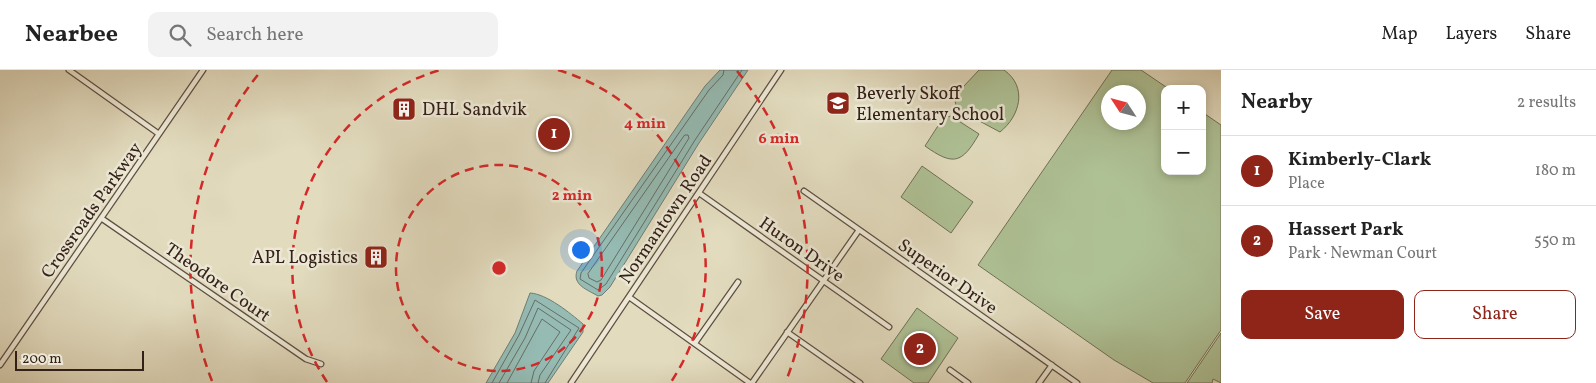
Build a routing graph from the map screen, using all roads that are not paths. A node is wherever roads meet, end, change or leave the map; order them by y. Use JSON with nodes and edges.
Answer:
{"nodes":[{"id":1,"x":68,"y":70,"type":"edge"},
{"id":2,"x":203,"y":70,"type":"edge"},
{"id":3,"x":781,"y":70,"type":"edge"},
{"id":4,"x":160,"y":134,"type":"junction"},
{"id":5,"x":804,"y":191,"type":"dead end"},
{"id":6,"x":699,"y":193,"type":"junction"},
{"id":7,"x":101,"y":218,"type":"junction"},
{"id":8,"x":859,"y":230,"type":"junction"},
{"id":9,"x":823,"y":281,"type":"junction"},
{"id":10,"x":738,"y":282,"type":"dead end"},
{"id":11,"x":629,"y":297,"type":"junction"},
{"id":12,"x":889,"y":327,"type":"dead end"},
{"id":13,"x":787,"y":332,"type":"junction"},
{"id":14,"x":695,"y":343,"type":"junction"},
{"id":15,"x":0,"y":364,"type":"edge"},
{"id":16,"x":321,"y":364,"type":"dead end"},
{"id":17,"x":1052,"y":365,"type":"junction"},
{"id":18,"x":950,"y":370,"type":"dead end"},
{"id":19,"x":571,"y":383,"type":"edge"},
{"id":20,"x":751,"y":383,"type":"edge"},
{"id":21,"x":860,"y":383,"type":"edge"},
{"id":22,"x":968,"y":383,"type":"edge"},
{"id":23,"x":1039,"y":383,"type":"edge"},
{"id":24,"x":1078,"y":383,"type":"edge"}],
"edges":[{"from":1,"to":4,"type":"street"},
{"from":2,"to":4,"type":"street","name":"Crossroads Parkway"},
{"from":3,"to":6,"type":"street","name":"Normantown Road"},
{"from":4,"to":7,"type":"street","name":"Crossroads Parkway"},
{"from":5,"to":8,"type":"street","name":"Superior Drive"},
{"from":6,"to":9,"type":"street","name":"Huron Drive"},
{"from":6,"to":11,"type":"street","name":"Normantown Road"},
{"from":7,"to":15,"type":"street","name":"Crossroads Parkway"},
{"from":7,"to":16,"type":"street","name":"Theodore Court"},
{"from":8,"to":9,"type":"street"},
{"from":8,"to":17,"type":"street","name":"Superior Drive"},
{"from":9,"to":12,"type":"street","name":"Huron Drive"},
{"from":9,"to":13,"type":"street"},
{"from":10,"to":14,"type":"street"},
{"from":11,"to":14,"type":"street"},
{"from":11,"to":19,"type":"street","name":"Normantown Road"},
{"from":13,"to":20,"type":"street"},
{"from":13,"to":21,"type":"street"},
{"from":14,"to":20,"type":"street"},
{"from":17,"to":23,"type":"street"},
{"from":17,"to":24,"type":"street","name":"Superior Drive"},
{"from":18,"to":22,"type":"street"}]}
